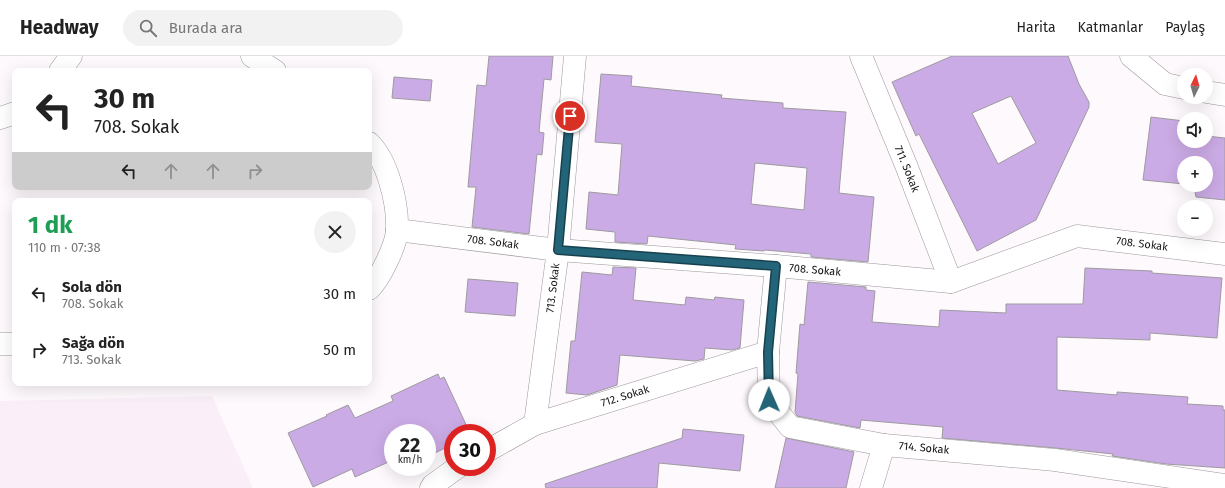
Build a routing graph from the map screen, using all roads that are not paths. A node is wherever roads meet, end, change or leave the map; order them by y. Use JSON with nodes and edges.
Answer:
{"nodes":[{"id":1,"x":71,"y":56,"type":"edge"},
{"id":2,"x":252,"y":56,"type":"edge"},
{"id":3,"x":575,"y":56,"type":"edge"},
{"id":4,"x":861,"y":56,"type":"edge"},
{"id":5,"x":1131,"y":56,"type":"edge"},
{"id":6,"x":62,"y":68,"type":"edge"},
{"id":7,"x":270,"y":68,"type":"edge"},
{"id":8,"x":1177,"y":87,"type":"edge"},
{"id":9,"x":1213,"y":93,"type":"edge"},
{"id":10,"x":1225,"y":95,"type":"edge"},
{"id":11,"x":12,"y":114,"type":"edge"},
{"id":12,"x":0,"y":118,"type":"edge"},
{"id":13,"x":372,"y":147,"type":"edge"},
{"id":14,"x":397,"y":230,"type":"junction"},
{"id":15,"x":558,"y":250,"type":"junction"},
{"id":16,"x":1225,"y":254,"type":"edge"},
{"id":17,"x":776,"y":266,"type":"junction"},
{"id":18,"x":951,"y":282,"type":"junction"},
{"id":19,"x":372,"y":286,"type":"edge"},
{"id":20,"x":0,"y":344,"type":"edge"},
{"id":21,"x":12,"y":344,"type":"edge"},
{"id":22,"x":768,"y":352,"type":"junction"},
{"id":23,"x":535,"y":424,"type":"junction"},
{"id":24,"x":884,"y":445,"type":"junction"},
{"id":25,"x":496,"y":446,"type":"edge"},
{"id":26,"x":446,"y":476,"type":"edge"},
{"id":27,"x":1225,"y":485,"type":"edge"},
{"id":28,"x":431,"y":488,"type":"edge"},
{"id":29,"x":871,"y":488,"type":"edge"}],
"edges":[{"from":1,"to":6,"type":"street"},
{"from":2,"to":7,"type":"street"},
{"from":3,"to":15,"type":"street","name":"713. Sokak"},
{"from":4,"to":18,"type":"street","name":"711. Sokak"},
{"from":5,"to":8,"type":"street"},
{"from":9,"to":10,"type":"street"},
{"from":11,"to":12,"type":"street"},
{"from":13,"to":14,"type":"street"},
{"from":14,"to":15,"type":"street","name":"708. Sokak"},
{"from":14,"to":19,"type":"street"},
{"from":15,"to":17,"type":"street","name":"708. Sokak"},
{"from":15,"to":23,"type":"street","name":"713. Sokak"},
{"from":16,"to":18,"type":"street","name":"708. Sokak"},
{"from":17,"to":18,"type":"street","name":"708. Sokak"},
{"from":17,"to":22,"type":"street","name":"714. Sokak"},
{"from":20,"to":21,"type":"street"},
{"from":22,"to":23,"type":"street","name":"712. Sokak"},
{"from":22,"to":24,"type":"street","name":"714. Sokak"},
{"from":23,"to":25,"type":"street","name":"712. Sokak"},
{"from":24,"to":27,"type":"street","name":"714. Sokak"},
{"from":24,"to":29,"type":"street"},
{"from":26,"to":28,"type":"street"}]}
